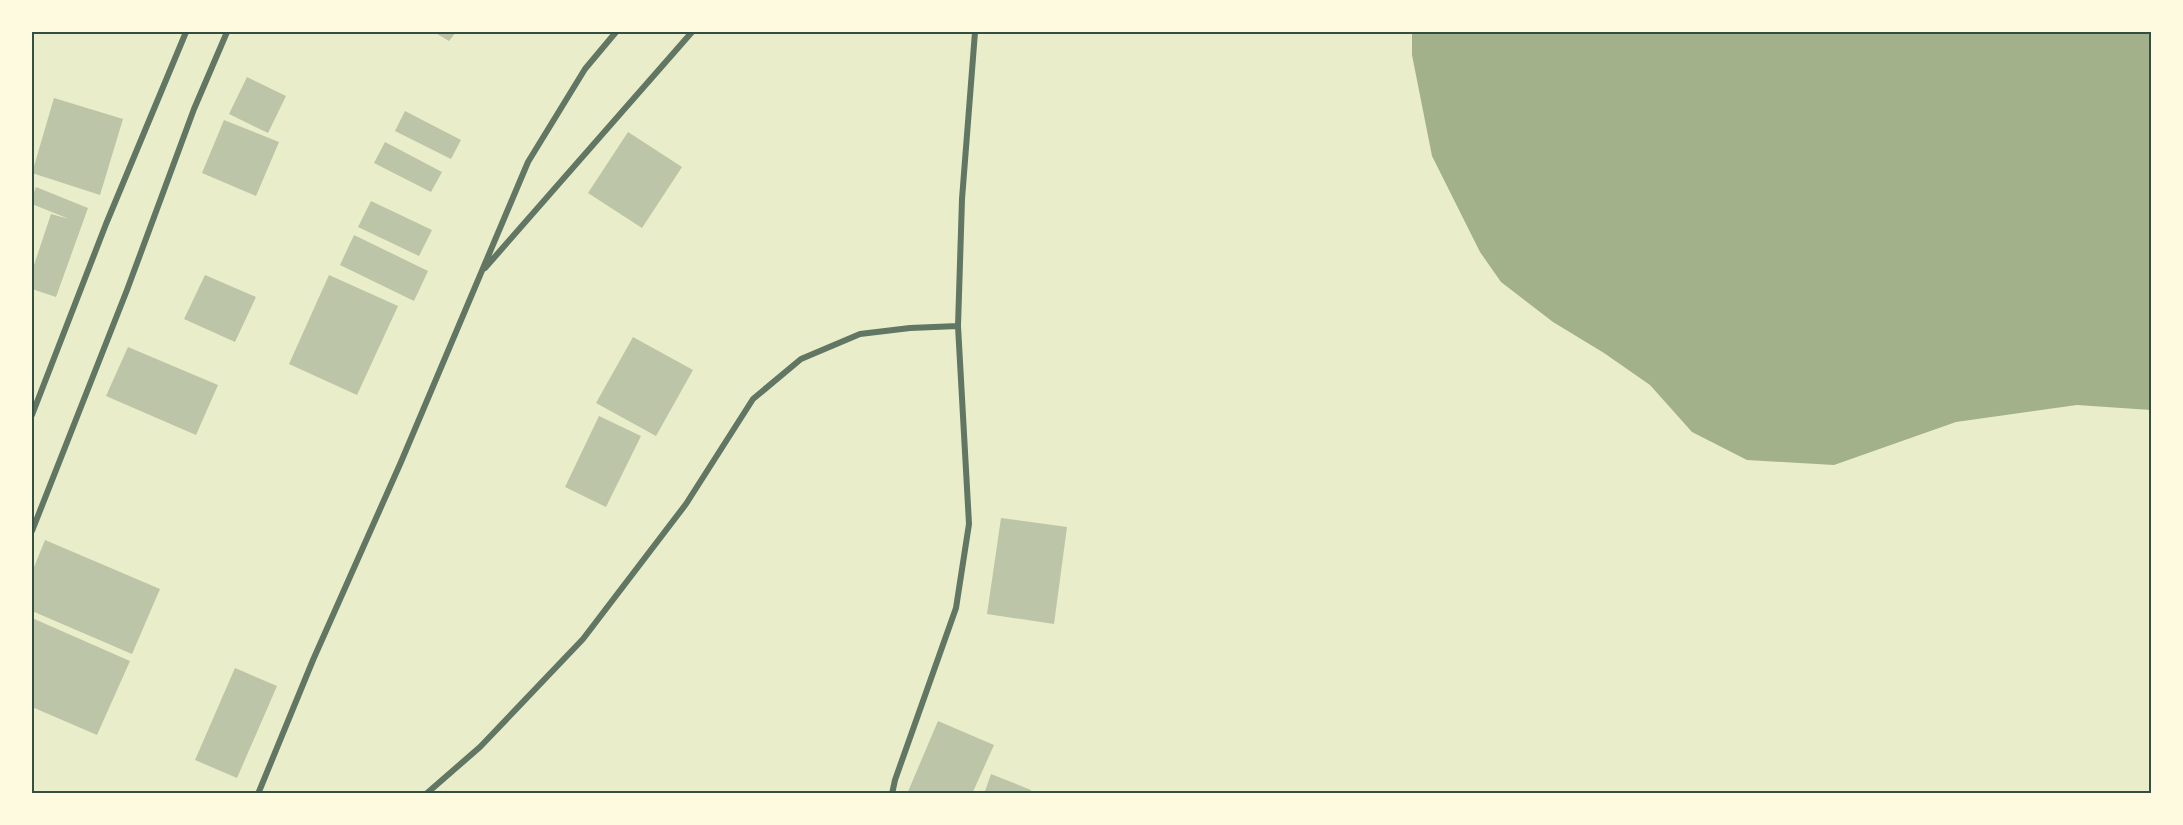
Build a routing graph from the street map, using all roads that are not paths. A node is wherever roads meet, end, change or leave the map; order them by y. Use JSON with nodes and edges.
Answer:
{"nodes":[{"id":1,"x":186,"y":32,"type":"edge"},
{"id":2,"x":227,"y":32,"type":"edge"},
{"id":3,"x":616,"y":32,"type":"edge"},
{"id":4,"x":692,"y":32,"type":"edge"},
{"id":5,"x":975,"y":32,"type":"edge"},
{"id":6,"x":481,"y":273,"type":"junction"},
{"id":7,"x":958,"y":326,"type":"junction"},
{"id":8,"x":32,"y":415,"type":"edge"},
{"id":9,"x":32,"y":531,"type":"edge"},
{"id":10,"x":258,"y":794,"type":"edge"},
{"id":11,"x":426,"y":794,"type":"edge"},
{"id":12,"x":892,"y":794,"type":"edge"}],
"edges":[{"from":1,"to":8,"type":"street"},
{"from":2,"to":9,"type":"street"},
{"from":3,"to":6,"type":"street"},
{"from":4,"to":6,"type":"street"},
{"from":5,"to":7,"type":"street"},
{"from":6,"to":10,"type":"street"},
{"from":7,"to":11,"type":"street"},
{"from":7,"to":12,"type":"street"}]}
